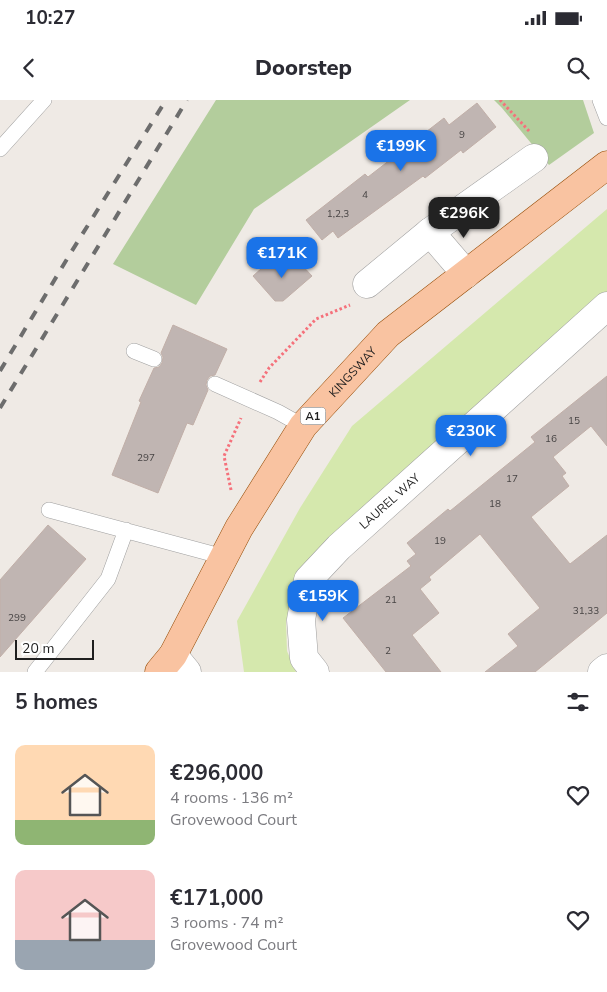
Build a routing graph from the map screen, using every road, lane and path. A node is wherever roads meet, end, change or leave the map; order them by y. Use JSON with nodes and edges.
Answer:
{"nodes":[{"id":1,"x":44,"y":100,"type":"edge"},
{"id":2,"x":600,"y":100,"type":"edge"},
{"id":3,"x":607,"y":118,"type":"edge"},
{"id":4,"x":0,"y":150,"type":"edge"},
{"id":5,"x":534,"y":158,"type":"dead end"},
{"id":6,"x":607,"y":165,"type":"edge"},
{"id":7,"x":430,"y":232,"type":"junction"},
{"id":8,"x":466,"y":274,"type":"junction"},
{"id":9,"x":367,"y":284,"type":"dead end"},
{"id":10,"x":607,"y":306,"type":"edge"},
{"id":11,"x":134,"y":351,"type":"dead end"},
{"id":12,"x":154,"y":359,"type":"dead end"},
{"id":13,"x":215,"y":384,"type":"dead end"},
{"id":14,"x":303,"y":426,"type":"junction"},
{"id":15,"x":49,"y":510,"type":"dead end"},
{"id":16,"x":126,"y":530,"type":"junction"},
{"id":17,"x":224,"y":557,"type":"junction"},
{"id":18,"x":173,"y":666,"type":"edge"},
{"id":19,"x":607,"y":668,"type":"edge"},
{"id":20,"x":35,"y":672,"type":"edge"},
{"id":21,"x":315,"y":672,"type":"edge"},
{"id":22,"x":602,"y":672,"type":"edge"}],
"edges":[{"from":1,"to":4,"type":"lane"},
{"from":2,"to":3,"type":"lane"},
{"from":5,"to":7,"type":"street"},
{"from":6,"to":8,"type":"main road","name":"KINGSWAY","number":"A1"},
{"from":7,"to":8,"type":"street"},
{"from":7,"to":9,"type":"street"},
{"from":8,"to":14,"type":"main road","name":"KINGSWAY","number":"A1"},
{"from":10,"to":21,"type":"street","name":"LAUREL WAY"},
{"from":11,"to":12,"type":"lane"},
{"from":13,"to":14,"type":"lane"},
{"from":14,"to":17,"type":"main road","name":"KINGSWAY","number":"A1"},
{"from":15,"to":16,"type":"lane"},
{"from":16,"to":17,"type":"lane"},
{"from":16,"to":20,"type":"lane"},
{"from":17,"to":18,"type":"main road","name":"KINGSWAY","number":"A1"},
{"from":19,"to":22,"type":"street"}]}
